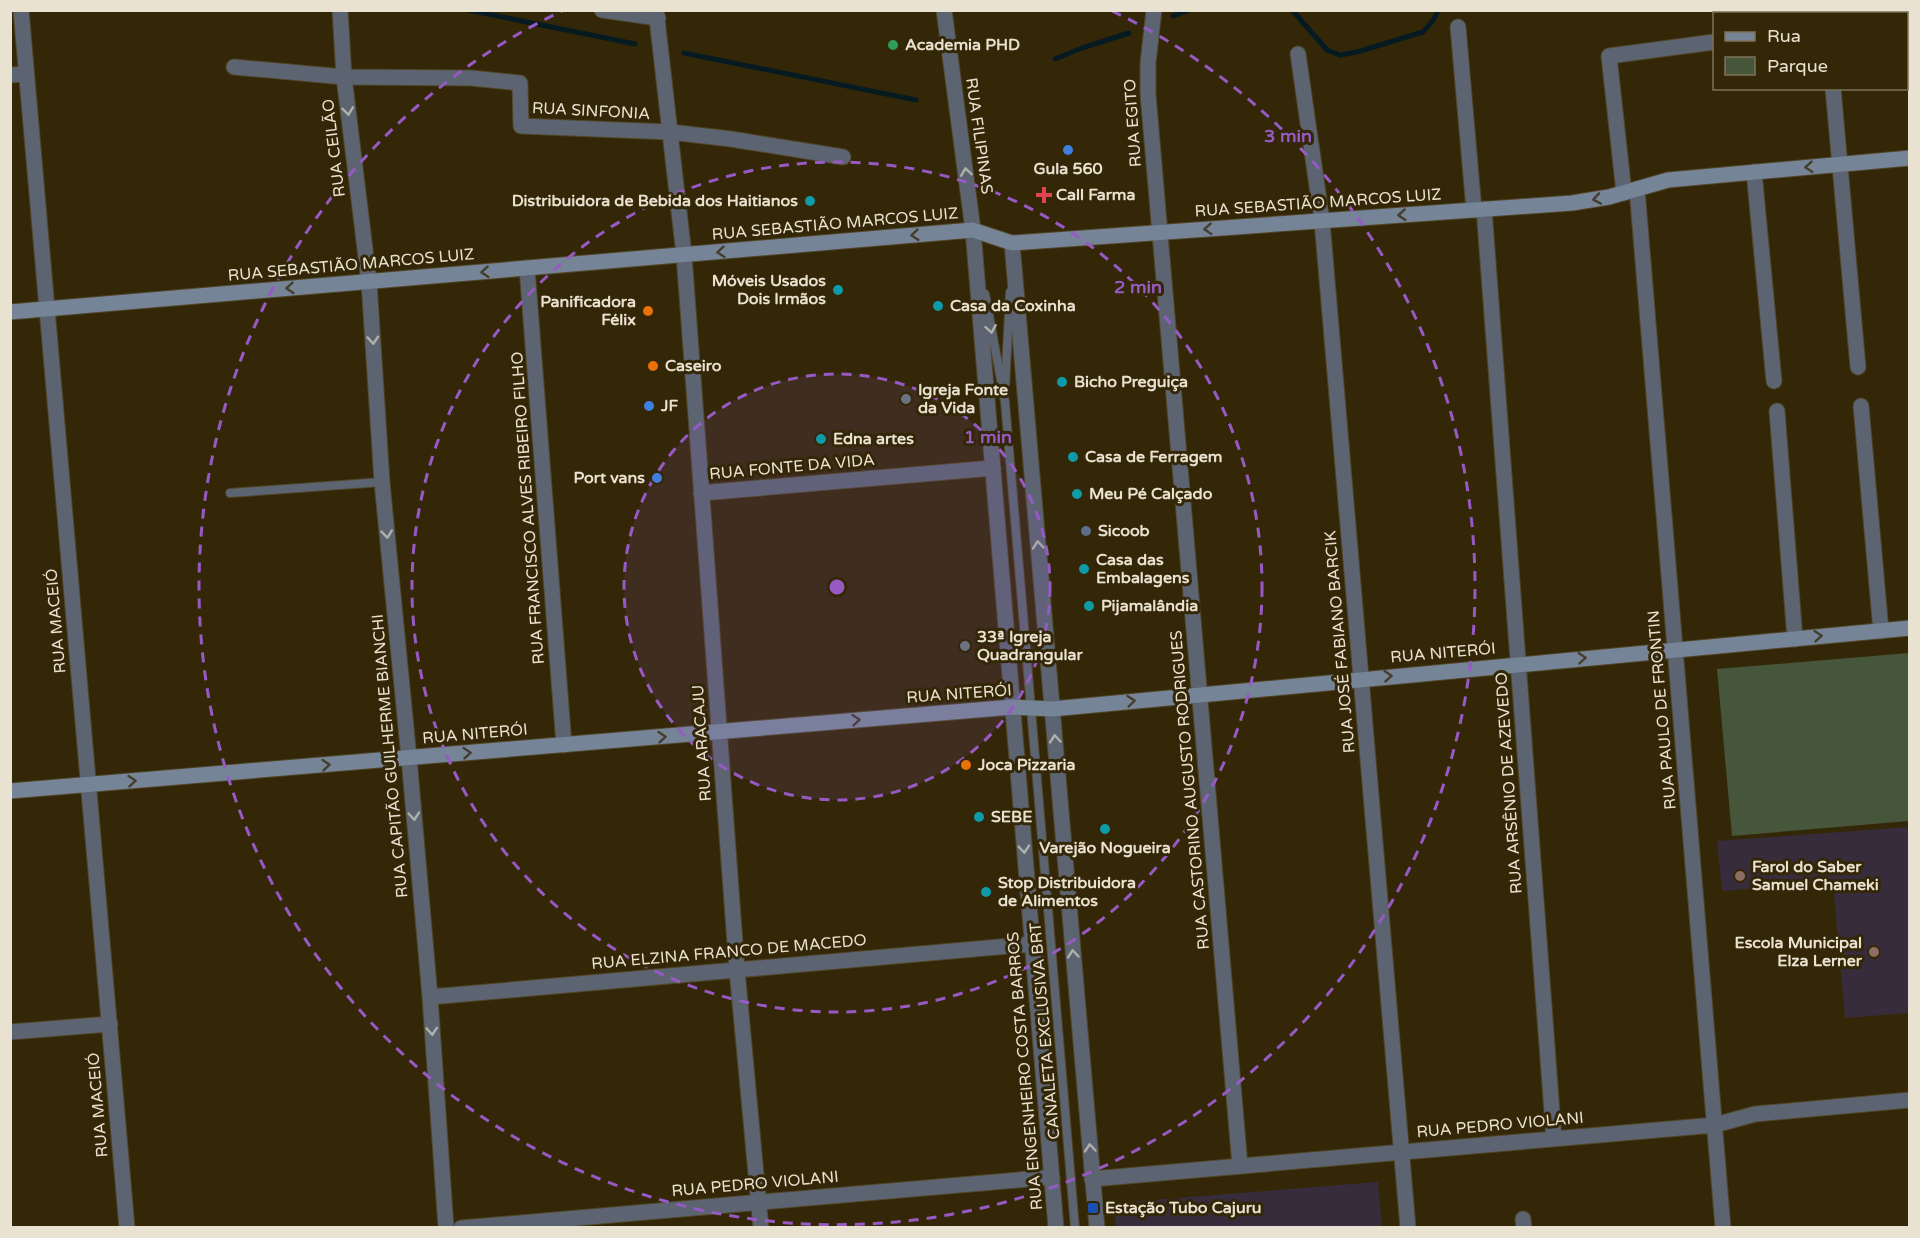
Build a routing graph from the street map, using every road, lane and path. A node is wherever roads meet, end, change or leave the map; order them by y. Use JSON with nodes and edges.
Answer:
{"nodes":[{"id":1,"x":21,"y":10,"type":"edge"},
{"id":2,"x":340,"y":10,"type":"edge"},
{"id":3,"x":602,"y":10,"type":"edge"},
{"id":4,"x":944,"y":10,"type":"edge"},
{"id":5,"x":1154,"y":10,"type":"edge"},
{"id":6,"x":657,"y":14,"type":"edge"},
{"id":7,"x":1458,"y":27,"type":"dead end"},
{"id":8,"x":1713,"y":42,"type":"edge"},
{"id":9,"x":1298,"y":54,"type":"dead end"},
{"id":10,"x":234,"y":67,"type":"dead end"},
{"id":11,"x":26,"y":74,"type":"junction"},
{"id":12,"x":10,"y":75,"type":"edge"},
{"id":13,"x":344,"y":77,"type":"junction"},
{"id":14,"x":1833,"y":90,"type":"edge"},
{"id":15,"x":670,"y":132,"type":"junction"},
{"id":16,"x":843,"y":157,"type":"dead end"},
{"id":17,"x":1910,"y":158,"type":"edge"},
{"id":18,"x":1839,"y":165,"type":"junction"},
{"id":19,"x":1754,"y":172,"type":"junction"},
{"id":20,"x":1630,"y":191,"type":"junction"},
{"id":21,"x":1479,"y":209,"type":"junction"},
{"id":22,"x":1322,"y":221,"type":"junction"},
{"id":23,"x":973,"y":230,"type":"junction"},
{"id":24,"x":1160,"y":232,"type":"junction"},
{"id":25,"x":1012,"y":243,"type":"junction"},
{"id":26,"x":684,"y":255,"type":"junction"},
{"id":27,"x":527,"y":268,"type":"junction"},
{"id":28,"x":369,"y":282,"type":"junction"},
{"id":29,"x":47,"y":309,"type":"junction"},
{"id":30,"x":10,"y":312,"type":"edge"},
{"id":31,"x":1858,"y":367,"type":"dead end"},
{"id":32,"x":1774,"y":381,"type":"dead end"},
{"id":33,"x":1005,"y":402,"type":"junction"},
{"id":34,"x":1861,"y":406,"type":"dead end"},
{"id":35,"x":1777,"y":411,"type":"dead end"},
{"id":36,"x":993,"y":468,"type":"junction"},
{"id":37,"x":382,"y":482,"type":"junction"},
{"id":38,"x":230,"y":493,"type":"dead end"},
{"id":39,"x":701,"y":493,"type":"junction"},
{"id":40,"x":1910,"y":628,"type":"edge"},
{"id":41,"x":1881,"y":631,"type":"junction"},
{"id":42,"x":1795,"y":639,"type":"junction"},
{"id":43,"x":1675,"y":650,"type":"junction"},
{"id":44,"x":1518,"y":664,"type":"junction"},
{"id":45,"x":1361,"y":678,"type":"junction"},
{"id":46,"x":1200,"y":694,"type":"junction"},
{"id":47,"x":1013,"y":707,"type":"junction"},
{"id":48,"x":1031,"y":708,"type":"junction"},
{"id":49,"x":1052,"y":709,"type":"junction"},
{"id":50,"x":719,"y":732,"type":"junction"},
{"id":51,"x":564,"y":745,"type":"junction"},
{"id":52,"x":409,"y":758,"type":"junction"},
{"id":53,"x":88,"y":785,"type":"junction"},
{"id":54,"x":10,"y":791,"type":"edge"},
{"id":55,"x":1032,"y":944,"type":"junction"},
{"id":56,"x":737,"y":970,"type":"junction"},
{"id":57,"x":430,"y":997,"type":"junction"},
{"id":58,"x":110,"y":1024,"type":"junction"},
{"id":59,"x":10,"y":1032,"type":"edge"},
{"id":60,"x":1910,"y":1100,"type":"edge"},
{"id":61,"x":1715,"y":1125,"type":"junction"},
{"id":62,"x":1554,"y":1139,"type":"junction"},
{"id":63,"x":1401,"y":1152,"type":"junction"},
{"id":64,"x":1240,"y":1166,"type":"junction"},
{"id":65,"x":1052,"y":1176,"type":"junction"},
{"id":66,"x":1092,"y":1179,"type":"junction"},
{"id":67,"x":758,"y":1202,"type":"junction"},
{"id":68,"x":127,"y":1227,"type":"edge"},
{"id":69,"x":446,"y":1227,"type":"edge"},
{"id":70,"x":461,"y":1227,"type":"edge"},
{"id":71,"x":761,"y":1227,"type":"edge"},
{"id":72,"x":1056,"y":1227,"type":"edge"},
{"id":73,"x":1075,"y":1227,"type":"edge"},
{"id":74,"x":1097,"y":1227,"type":"edge"},
{"id":75,"x":1408,"y":1227,"type":"edge"},
{"id":76,"x":1724,"y":1227,"type":"edge"}],
"edges":[{"from":1,"to":11,"type":"street","name":"RUA MACEIÓ"},
{"from":2,"to":13,"type":"street","name":"RUA CEILÃO"},
{"from":3,"to":6,"type":"street"},
{"from":23,"to":4,"type":"street","name":"RUA FILIPINAS","one_way":true},
{"from":5,"to":24,"type":"street","name":"RUA EGITO"},
{"from":6,"to":15,"type":"street","name":"RUA ARACAJU"},
{"from":7,"to":21,"type":"street","name":"RUA ARSÊNIO DE AZEVEDO"},
{"from":8,"to":20,"type":"street","name":"RUA PAULO DE FRONTIN"},
{"from":9,"to":22,"type":"street","name":"RUA JOSÉ FABIANO BARCIK"},
{"from":10,"to":13,"type":"street","name":"RUA SINFONIA"},
{"from":11,"to":12,"type":"street"},
{"from":11,"to":29,"type":"street","name":"RUA MACEIÓ"},
{"from":13,"to":15,"type":"street","name":"RUA SINFONIA"},
{"from":13,"to":28,"type":"street","name":"RUA CEILÃO","one_way":true},
{"from":14,"to":18,"type":"street"},
{"from":15,"to":16,"type":"street","name":"RUA SINFONIA"},
{"from":15,"to":26,"type":"street","name":"RUA ARACAJU"},
{"from":17,"to":18,"type":"main road","name":"RUA SEBASTIÃO MARCOS LUIZ"},
{"from":18,"to":19,"type":"main road","name":"RUA SEBASTIÃO MARCOS LUIZ","one_way":true},
{"from":18,"to":31,"type":"street"},
{"from":19,"to":20,"type":"main road","name":"RUA SEBASTIÃO MARCOS LUIZ"},
{"from":19,"to":32,"type":"street"},
{"from":20,"to":21,"type":"main road","name":"RUA SEBASTIÃO MARCOS LUIZ","one_way":true},
{"from":20,"to":43,"type":"street","name":"RUA PAULO DE FRONTIN"},
{"from":21,"to":22,"type":"main road","name":"RUA SEBASTIÃO MARCOS LUIZ","one_way":true},
{"from":21,"to":44,"type":"street","name":"RUA ARSÊNIO DE AZEVEDO"},
{"from":22,"to":24,"type":"main road","name":"RUA SEBASTIÃO MARCOS LUIZ","one_way":true},
{"from":22,"to":45,"type":"street","name":"RUA JOSÉ FABIANO BARCIK"},
{"from":23,"to":25,"type":"main road","name":"RUA SEBASTIÃO MARCOS LUIZ"},
{"from":23,"to":26,"type":"main road","name":"RUA SEBASTIÃO MARCOS LUIZ","one_way":true},
{"from":23,"to":33,"type":"lane","name":"CANALETA EXCLUSIVA BRT","one_way":true},
{"from":23,"to":36,"type":"street","name":"RUA ENGENHEIRO COSTA BARROS"},
{"from":24,"to":25,"type":"main road","name":"RUA SEBASTIÃO MARCOS LUIZ"},
{"from":24,"to":46,"type":"street","name":"RUA CASTORINO AUGUSTO RODRIGUES"},
{"from":25,"to":33,"type":"lane","name":"CANALETA EXCLUSIVA BRT"},
{"from":49,"to":25,"type":"street","one_way":true},
{"from":26,"to":27,"type":"main road","name":"RUA SEBASTIÃO MARCOS LUIZ"},
{"from":26,"to":39,"type":"street","name":"RUA ARACAJU"},
{"from":27,"to":28,"type":"main road","name":"RUA SEBASTIÃO MARCOS LUIZ","one_way":true},
{"from":27,"to":51,"type":"street","name":"RUA FRANCISCO ALVES RIBEIRO FILHO"},
{"from":28,"to":29,"type":"main road","name":"RUA SEBASTIÃO MARCOS LUIZ","one_way":true},
{"from":28,"to":37,"type":"street","name":"RUA CAPITÃO GUILHERME BIANCHI","one_way":true},
{"from":29,"to":30,"type":"main road","name":"RUA SEBASTIÃO MARCOS LUIZ"},
{"from":29,"to":53,"type":"street","name":"RUA MACEIÓ"},
{"from":33,"to":48,"type":"lane","name":"CANALETA EXCLUSIVA BRT"},
{"from":34,"to":41,"type":"street"},
{"from":35,"to":42,"type":"street"},
{"from":36,"to":39,"type":"street","name":"RUA FONTE DA VIDA"},
{"from":36,"to":47,"type":"street","name":"RUA ENGENHEIRO COSTA BARROS"},
{"from":37,"to":38,"type":"lane"},
{"from":37,"to":52,"type":"street","name":"RUA CAPITÃO GUILHERME BIANCHI","one_way":true},
{"from":39,"to":50,"type":"street","name":"RUA ARACAJU"},
{"from":40,"to":41,"type":"main road","name":"RUA NITERÓI"},
{"from":42,"to":41,"type":"main road","name":"RUA NITERÓI","one_way":true},
{"from":42,"to":43,"type":"main road","name":"RUA NITERÓI"},
{"from":44,"to":43,"type":"main road","name":"RUA NITERÓI","one_way":true},
{"from":43,"to":61,"type":"street","name":"RUA PAULO DE FRONTIN"},
{"from":45,"to":44,"type":"main road","name":"RUA NITERÓI","one_way":true},
{"from":44,"to":62,"type":"street","name":"RUA ARSÊNIO DE AZEVEDO"},
{"from":45,"to":46,"type":"main road","name":"RUA NITERÓI"},
{"from":45,"to":63,"type":"street","name":"RUA JOSÉ FABIANO BARCIK"},
{"from":49,"to":46,"type":"main road","name":"RUA NITERÓI","one_way":true},
{"from":46,"to":64,"type":"street","name":"RUA CASTORINO AUGUSTO RODRIGUES"},
{"from":47,"to":48,"type":"main road","name":"RUA NITERÓI"},
{"from":50,"to":47,"type":"main road","name":"RUA NITERÓI","one_way":true},
{"from":47,"to":55,"type":"street","name":"RUA ENGENHEIRO COSTA BARROS","one_way":true},
{"from":48,"to":49,"type":"main road","name":"RUA NITERÓI"},
{"from":48,"to":73,"type":"lane","name":"CANALETA EXCLUSIVA BRT"},
{"from":66,"to":49,"type":"street","one_way":true},
{"from":51,"to":50,"type":"main road","name":"RUA NITERÓI","one_way":true},
{"from":50,"to":56,"type":"street","name":"RUA ARACAJU"},
{"from":52,"to":51,"type":"main road","name":"RUA NITERÓI","one_way":true},
{"from":53,"to":52,"type":"main road","name":"RUA NITERÓI","one_way":true},
{"from":52,"to":57,"type":"street","name":"RUA CAPITÃO GUILHERME BIANCHI","one_way":true},
{"from":53,"to":54,"type":"main road","name":"RUA NITERÓI"},
{"from":53,"to":58,"type":"street","name":"RUA MACEIÓ"},
{"from":55,"to":56,"type":"street","name":"RUA ELZINA FRANCO DE MACEDO"},
{"from":55,"to":65,"type":"street","name":"RUA ENGENHEIRO COSTA BARROS"},
{"from":56,"to":57,"type":"street","name":"RUA ELZINA FRANCO DE MACEDO"},
{"from":56,"to":67,"type":"street","name":"RUA ARACAJU"},
{"from":57,"to":69,"type":"street","name":"RUA CAPITÃO GUILHERME BIANCHI","one_way":true},
{"from":58,"to":59,"type":"street"},
{"from":58,"to":68,"type":"street","name":"RUA MACEIÓ"},
{"from":60,"to":61,"type":"street","name":"RUA PEDRO VIOLANI"},
{"from":61,"to":62,"type":"street","name":"RUA PEDRO VIOLANI"},
{"from":61,"to":76,"type":"street","name":"RUA PAULO DE FRONTIN"},
{"from":62,"to":63,"type":"street","name":"RUA PEDRO VIOLANI"},
{"from":63,"to":64,"type":"street","name":"RUA PEDRO VIOLANI"},
{"from":63,"to":75,"type":"street","name":"RUA JOSÉ FABIANO BARCIK"},
{"from":64,"to":66,"type":"street","name":"RUA PEDRO VIOLANI"},
{"from":65,"to":67,"type":"street","name":"RUA PEDRO VIOLANI"},
{"from":65,"to":72,"type":"street","name":"RUA ENGENHEIRO COSTA BARROS"},
{"from":66,"to":74,"type":"street"},
{"from":67,"to":70,"type":"street","name":"RUA PEDRO VIOLANI"},
{"from":67,"to":71,"type":"street","name":"RUA ARACAJU"}]}
